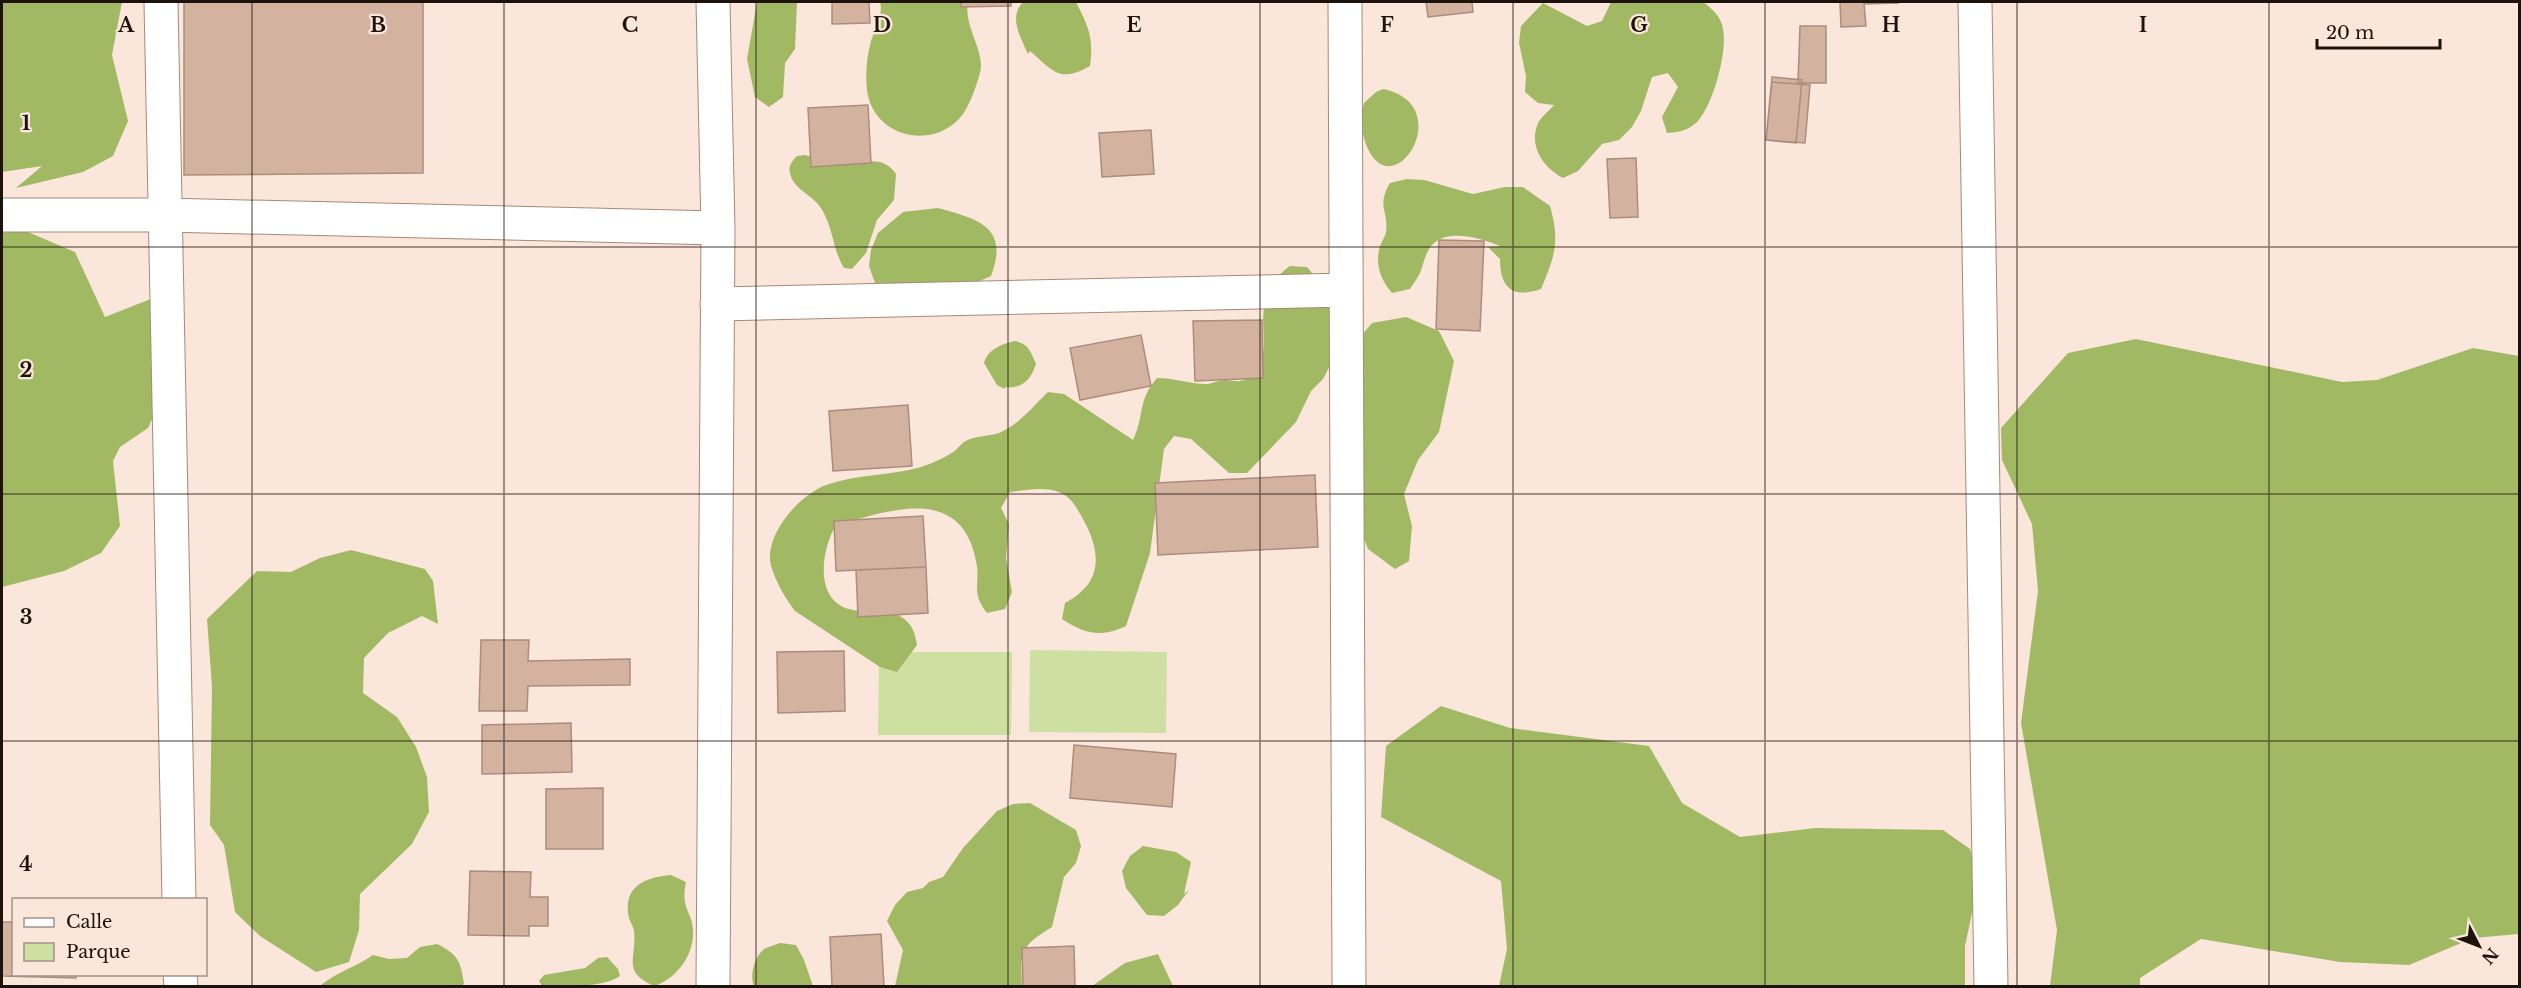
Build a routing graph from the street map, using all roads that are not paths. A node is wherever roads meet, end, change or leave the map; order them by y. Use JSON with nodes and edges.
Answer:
{"nodes":[{"id":1,"x":161,"y":2,"type":"edge"},
{"id":2,"x":714,"y":2,"type":"edge"},
{"id":3,"x":1345,"y":2,"type":"edge"},
{"id":4,"x":1975,"y":2,"type":"edge"},
{"id":5,"x":2,"y":215,"type":"edge"},
{"id":6,"x":165,"y":215,"type":"junction"},
{"id":7,"x":718,"y":228,"type":"junction"},
{"id":8,"x":1346,"y":290,"type":"junction"},
{"id":9,"x":717,"y":304,"type":"junction"},
{"id":10,"x":179,"y":898,"type":"edge"},
{"id":11,"x":713,"y":987,"type":"edge"},
{"id":12,"x":1349,"y":987,"type":"edge"},
{"id":13,"x":1990,"y":987,"type":"edge"}],
"edges":[{"from":1,"to":6,"type":"street"},
{"from":2,"to":7,"type":"street"},
{"from":3,"to":8,"type":"street"},
{"from":4,"to":13,"type":"street"},
{"from":5,"to":6,"type":"street"},
{"from":6,"to":7,"type":"street"},
{"from":6,"to":10,"type":"street"},
{"from":7,"to":9,"type":"street"},
{"from":8,"to":9,"type":"street"},
{"from":8,"to":12,"type":"street"},
{"from":9,"to":11,"type":"street"}]}
